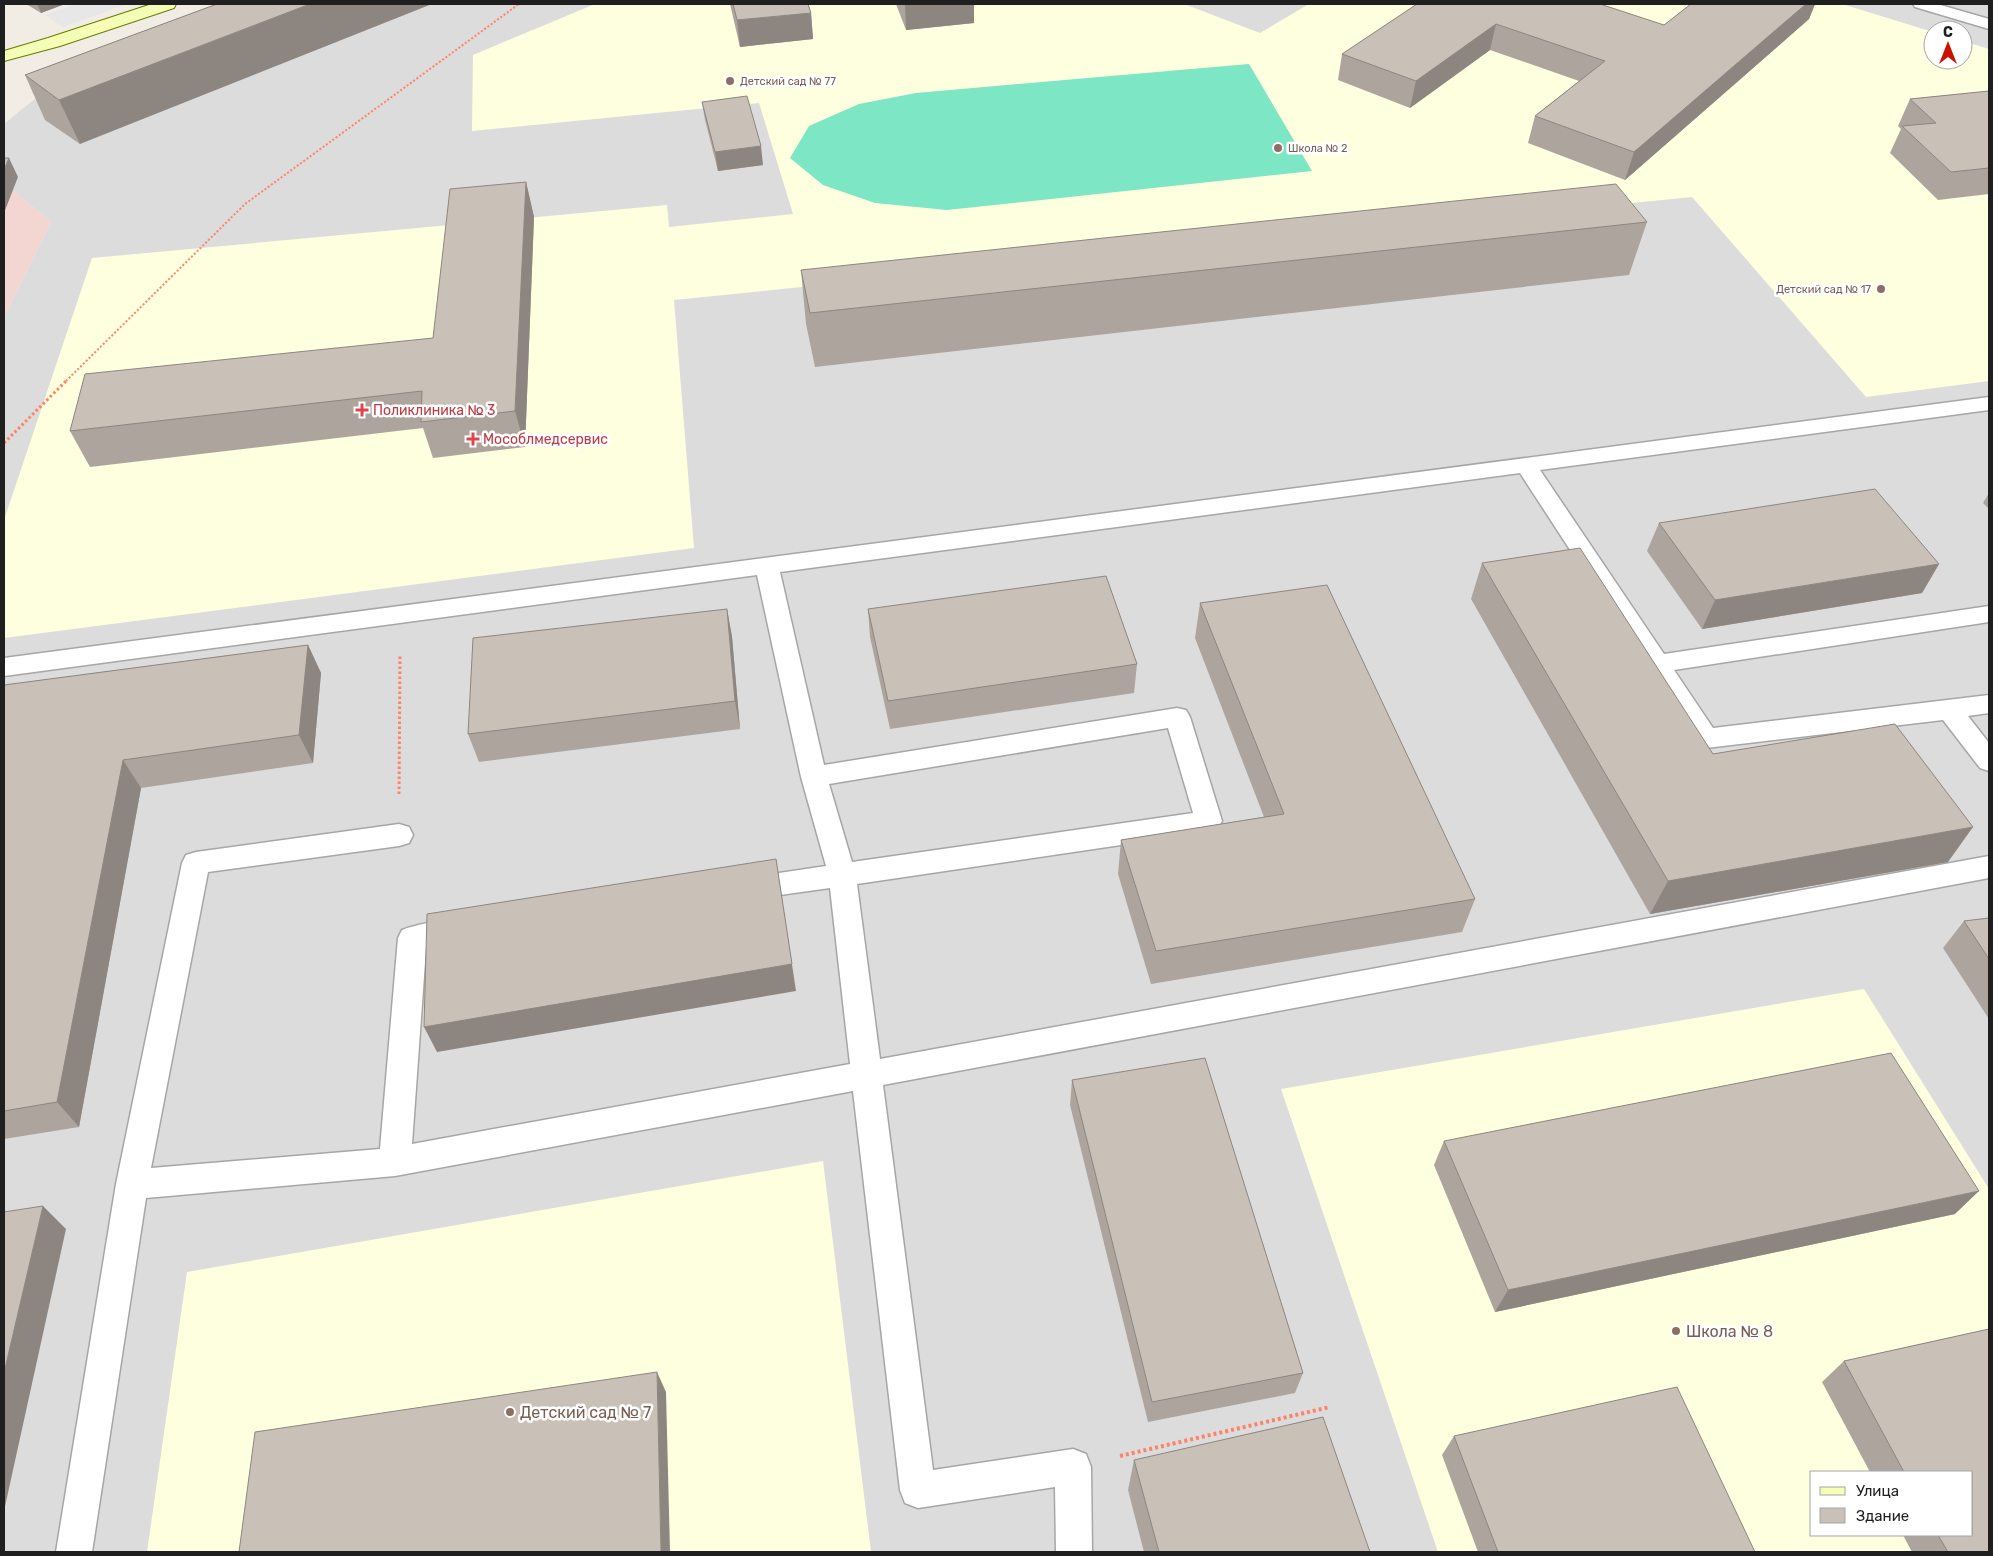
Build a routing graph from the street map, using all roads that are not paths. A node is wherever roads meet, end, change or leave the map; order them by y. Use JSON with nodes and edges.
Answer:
{"nodes":[{"id":1,"x":168,"y":4,"type":"edge"},
{"id":2,"x":1921,"y":4,"type":"edge"},
{"id":3,"x":1989,"y":24,"type":"edge"},
{"id":4,"x":4,"y":56,"type":"edge"},
{"id":5,"x":1989,"y":403,"type":"edge"},
{"id":6,"x":1526,"y":465,"type":"junction"},
{"id":7,"x":767,"y":566,"type":"junction"},
{"id":8,"x":1989,"y":614,"type":"edge"},
{"id":9,"x":1657,"y":664,"type":"junction"},
{"id":10,"x":4,"y":667,"type":"edge"},
{"id":11,"x":1989,"y":704,"type":"edge"},
{"id":12,"x":1949,"y":710,"type":"junction"},
{"id":13,"x":1989,"y":761,"type":"edge"},
{"id":14,"x":814,"y":776,"type":"junction"},
{"id":15,"x":399,"y":835,"type":"road end"},
{"id":16,"x":1989,"y":867,"type":"edge"},
{"id":17,"x":842,"y":875,"type":"junction"},
{"id":18,"x":724,"y":892,"type":"edge"},
{"id":19,"x":490,"y":927,"type":"edge"},
{"id":20,"x":866,"y":1074,"type":"junction"},
{"id":21,"x":395,"y":1162,"type":"junction"},
{"id":22,"x":132,"y":1184,"type":"junction"},
{"id":23,"x":74,"y":1552,"type":"edge"},
{"id":24,"x":1074,"y":1552,"type":"edge"}],
"edges":[{"from":1,"to":4,"type":"street"},
{"from":2,"to":3,"type":"lane"},
{"from":5,"to":6,"type":"lane"},
{"from":6,"to":7,"type":"lane"},
{"from":6,"to":9,"type":"lane"},
{"from":7,"to":10,"type":"lane"},
{"from":7,"to":14,"type":"lane"},
{"from":8,"to":9,"type":"lane"},
{"from":9,"to":12,"type":"lane"},
{"from":11,"to":12,"type":"lane"},
{"from":12,"to":13,"type":"lane"},
{"from":14,"to":17,"type":"lane"},
{"from":14,"to":17,"type":"lane"},
{"from":15,"to":22,"type":"lane"},
{"from":16,"to":20,"type":"lane"},
{"from":17,"to":18,"type":"lane"},
{"from":17,"to":20,"type":"lane"},
{"from":19,"to":21,"type":"lane"},
{"from":20,"to":21,"type":"lane"},
{"from":20,"to":24,"type":"lane"},
{"from":21,"to":22,"type":"lane"},
{"from":22,"to":23,"type":"lane"}]}
